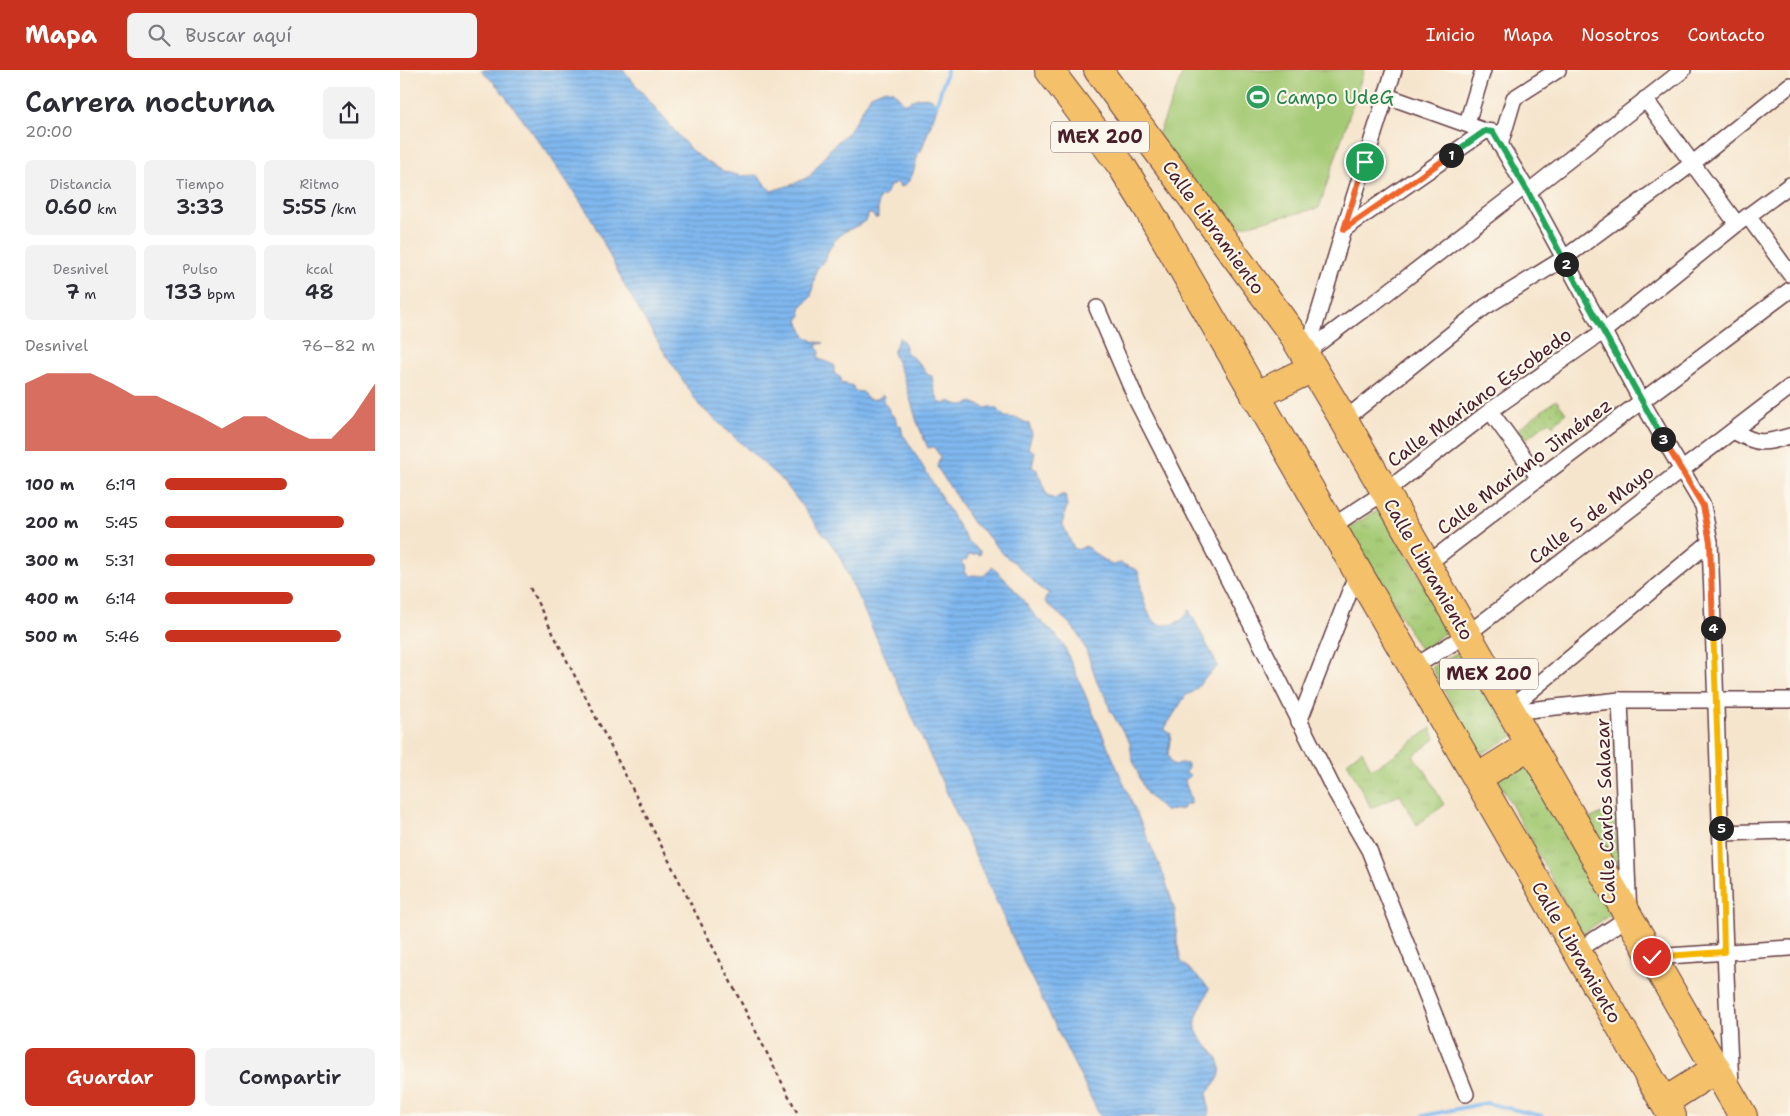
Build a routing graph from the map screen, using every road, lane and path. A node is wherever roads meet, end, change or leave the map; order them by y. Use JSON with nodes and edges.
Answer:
{"nodes":[{"id":1,"x":1049,"y":70,"type":"edge"},
{"id":2,"x":1098,"y":70,"type":"edge"},
{"id":3,"x":1394,"y":70,"type":"edge"},
{"id":4,"x":1483,"y":70,"type":"edge"},
{"id":5,"x":1558,"y":70,"type":"edge"},
{"id":6,"x":1683,"y":70,"type":"edge"},
{"id":7,"x":1790,"y":85,"type":"edge"},
{"id":8,"x":1387,"y":96,"type":"junction"},
{"id":9,"x":1645,"y":99,"type":"junction"},
{"id":10,"x":1467,"y":124,"type":"junction"},
{"id":11,"x":1485,"y":131,"type":"junction"},
{"id":12,"x":1500,"y":144,"type":"junction"},
{"id":13,"x":1692,"y":163,"type":"junction"},
{"id":14,"x":1790,"y":185,"type":"edge"},
{"id":15,"x":1526,"y":190,"type":"junction"},
{"id":16,"x":1742,"y":220,"type":"junction"},
{"id":17,"x":1344,"y":229,"type":"junction"},
{"id":18,"x":1563,"y":259,"type":"junction"},
{"id":19,"x":1790,"y":274,"type":"edge"},
{"id":20,"x":1790,"y":290,"type":"edge"},
{"id":21,"x":1097,"y":308,"type":"dead end"},
{"id":22,"x":1604,"y":331,"type":"junction"},
{"id":23,"x":1308,"y":358,"type":"junction"},
{"id":24,"x":1790,"y":387,"type":"edge"},
{"id":25,"x":1255,"y":396,"type":"junction"},
{"id":26,"x":1642,"y":402,"type":"junction"},
{"id":27,"x":1490,"y":411,"type":"junction"},
{"id":28,"x":1344,"y":420,"type":"junction"},
{"id":29,"x":1733,"y":431,"type":"junction"},
{"id":30,"x":1790,"y":436,"type":"edge"},
{"id":31,"x":1681,"y":470,"type":"junction"},
{"id":32,"x":1539,"y":478,"type":"junction"},
{"id":33,"x":1385,"y":492,"type":"junction"},
{"id":34,"x":1331,"y":527,"type":"junction"},
{"id":35,"x":1710,"y":542,"type":"junction"},
{"id":36,"x":1426,"y":565,"type":"junction"},
{"id":37,"x":1357,"y":573,"type":"junction"},
{"id":38,"x":530,"y":588,"type":"dead end"},
{"id":39,"x":1466,"y":635,"type":"junction"},
{"id":40,"x":1412,"y":668,"type":"junction"},
{"id":41,"x":1620,"y":700,"type":"junction"},
{"id":42,"x":1790,"y":700,"type":"edge"},
{"id":43,"x":1716,"y":701,"type":"junction"},
{"id":44,"x":1510,"y":711,"type":"junction"},
{"id":45,"x":1299,"y":722,"type":"junction"},
{"id":46,"x":1530,"y":745,"type":"junction"},
{"id":47,"x":1476,"y":778,"type":"junction"},
{"id":48,"x":1790,"y":830,"type":"edge"},
{"id":49,"x":1722,"y":833,"type":"junction"},
{"id":50,"x":1629,"y":917,"type":"junction"},
{"id":51,"x":1790,"y":948,"type":"edge"},
{"id":52,"x":1577,"y":950,"type":"junction"},
{"id":53,"x":1724,"y":952,"type":"junction"},
{"id":54,"x":1652,"y":957,"type":"junction"},
{"id":55,"x":1716,"y":1069,"type":"junction"},
{"id":56,"x":1466,"y":1094,"type":"dead end"},
{"id":57,"x":1737,"y":1106,"type":"edge"},
{"id":58,"x":1668,"y":1109,"type":"edge"},
{"id":59,"x":799,"y":1116,"type":"edge"}],
"edges":[{"from":1,"to":25,"type":"highway","name":"Calle Libramiento","number":"MEX 200"},
{"from":2,"to":23,"type":"highway","name":"Calle Libramiento","number":"MEX 200"},
{"from":3,"to":8,"type":"street"},
{"from":4,"to":10,"type":"street"},
{"from":5,"to":12,"type":"street"},
{"from":6,"to":9,"type":"street"},
{"from":7,"to":13,"type":"street"},
{"from":8,"to":10,"type":"street"},
{"from":8,"to":17,"type":"street"},
{"from":9,"to":13,"type":"street"},
{"from":9,"to":15,"type":"street"},
{"from":10,"to":11,"type":"street"},
{"from":11,"to":12,"type":"street"},
{"from":11,"to":17,"type":"street"},
{"from":12,"to":15,"type":"street"},
{"from":13,"to":16,"type":"street"},
{"from":13,"to":18,"type":"street"},
{"from":14,"to":16,"type":"street","name":"Calle Mariano Escobedo"},
{"from":15,"to":18,"type":"street"},
{"from":15,"to":23,"type":"street"},
{"from":16,"to":19,"type":"street"},
{"from":16,"to":22,"type":"street","name":"Calle Mariano Escobedo"},
{"from":17,"to":23,"type":"street"},
{"from":18,"to":22,"type":"street"},
{"from":18,"to":28,"type":"street"},
{"from":20,"to":26,"type":"street","name":"Calle Mariano Jiménez"},
{"from":21,"to":45,"type":"street"},
{"from":22,"to":26,"type":"street"},
{"from":22,"to":27,"type":"street","name":"Calle Mariano Escobedo"},
{"from":23,"to":25,"type":"highway"},
{"from":23,"to":28,"type":"highway","name":"Calle Libramiento","number":"MEX 200"},
{"from":24,"to":29,"type":"street","name":"Calle 5 de Mayo"},
{"from":25,"to":34,"type":"highway","name":"Calle Libramiento","number":"MEX 200"},
{"from":26,"to":31,"type":"street"},
{"from":26,"to":32,"type":"street","name":"Calle Mariano Jiménez"},
{"from":27,"to":32,"type":"street"},
{"from":27,"to":33,"type":"street","name":"Calle Mariano Escobedo"},
{"from":28,"to":33,"type":"highway","name":"Calle Libramiento","number":"MEX 200"},
{"from":29,"to":30,"type":"street"},
{"from":29,"to":31,"type":"street","name":"Calle 5 de Mayo"},
{"from":31,"to":35,"type":"street"},
{"from":31,"to":39,"type":"street","name":"Calle 5 de Mayo"},
{"from":32,"to":36,"type":"street","name":"Calle Mariano Jiménez"},
{"from":33,"to":34,"type":"street","name":"Calle Mariano Escobedo"},
{"from":33,"to":36,"type":"highway","name":"Calle Libramiento","number":"MEX 200"},
{"from":34,"to":37,"type":"highway","name":"Calle Libramiento","number":"MEX 200"},
{"from":35,"to":43,"type":"street"},
{"from":35,"to":44,"type":"street"},
{"from":36,"to":39,"type":"highway","name":"Calle Libramiento","number":"MEX 200"},
{"from":37,"to":40,"type":"highway","name":"Calle Libramiento","number":"MEX 200"},
{"from":37,"to":45,"type":"street"},
{"from":38,"to":59,"type":"path"},
{"from":39,"to":40,"type":"street","name":"Calle 5 de Mayo"},
{"from":39,"to":44,"type":"highway","name":"Calle Libramiento","number":"MEX 200"},
{"from":40,"to":47,"type":"highway","name":"Calle Libramiento","number":"MEX 200"},
{"from":41,"to":43,"type":"street"},
{"from":41,"to":44,"type":"street"},
{"from":41,"to":50,"type":"street","name":"Calle Carlos Salazar"},
{"from":42,"to":43,"type":"street"},
{"from":43,"to":49,"type":"street"},
{"from":44,"to":46,"type":"highway","name":"Calle Libramiento","number":"MEX 200"},
{"from":45,"to":56,"type":"street"},
{"from":46,"to":47,"type":"highway"},
{"from":46,"to":50,"type":"highway","name":"Calle Libramiento","number":"MEX 200"},
{"from":47,"to":52,"type":"highway","name":"Calle Libramiento","number":"MEX 200"},
{"from":48,"to":49,"type":"street"},
{"from":49,"to":53,"type":"street"},
{"from":50,"to":52,"type":"street","name":"Calle Carlos Salazar"},
{"from":50,"to":54,"type":"highway","name":"Calle Libramiento","number":"MEX 200"},
{"from":51,"to":53,"type":"street"},
{"from":52,"to":58,"type":"highway","name":"Calle Libramiento","number":"MEX 200"},
{"from":53,"to":54,"type":"street"},
{"from":53,"to":57,"type":"street"},
{"from":54,"to":55,"type":"highway","name":"Calle Libramiento","number":"MEX 200"},
{"from":55,"to":57,"type":"highway","name":"Calle Libramiento","number":"MEX 200"},
{"from":55,"to":58,"type":"highway"}]}
